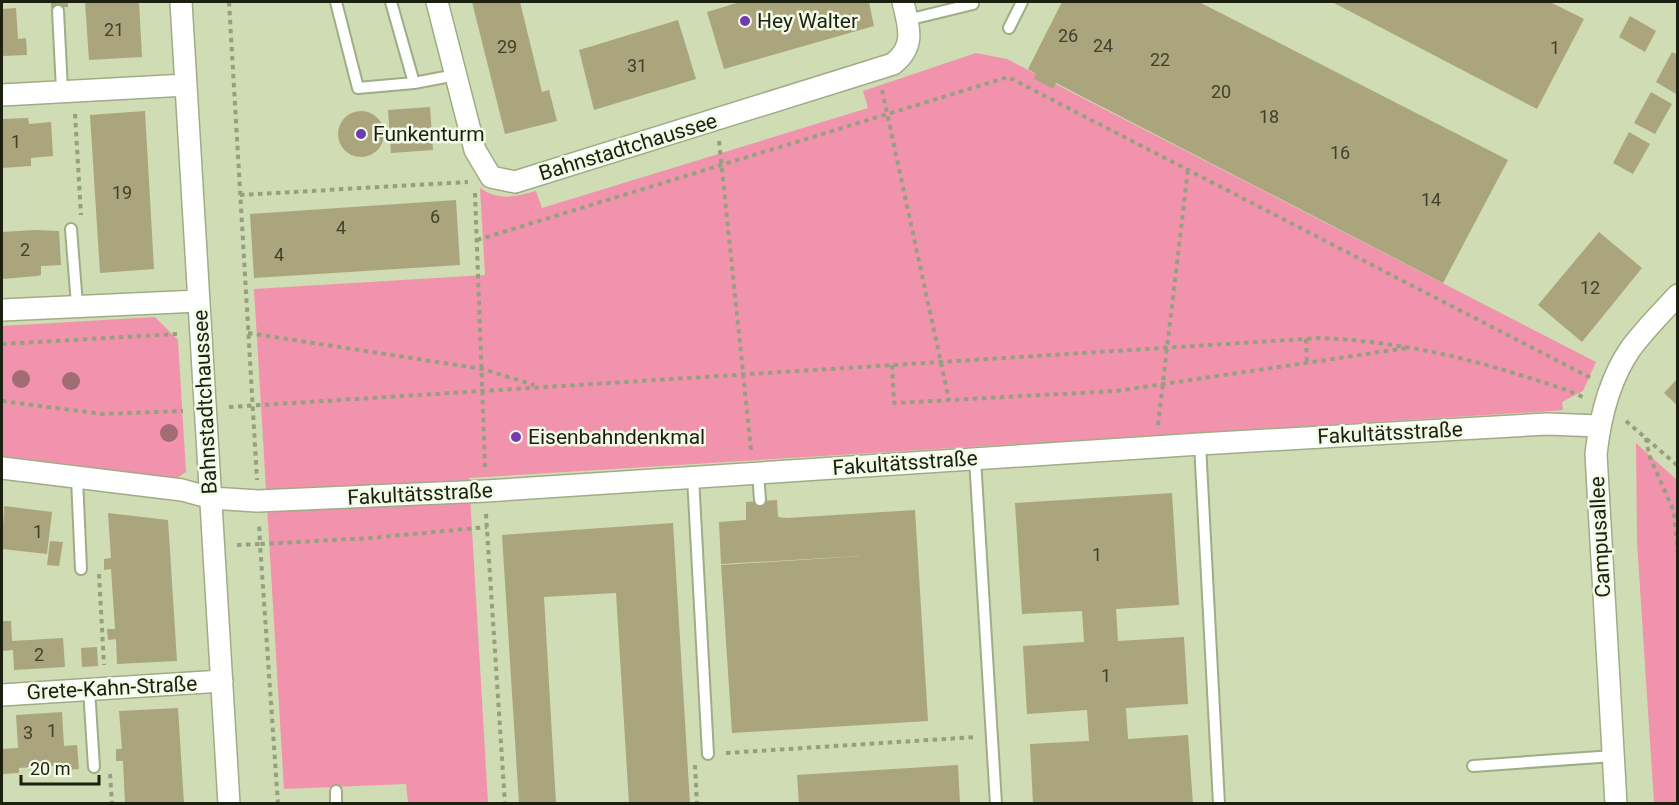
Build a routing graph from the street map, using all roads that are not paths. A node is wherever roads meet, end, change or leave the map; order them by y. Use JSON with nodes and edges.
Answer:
{"nodes":[{"id":1,"x":181,"y":2,"type":"edge"},
{"id":2,"x":336,"y":2,"type":"edge"},
{"id":3,"x":391,"y":2,"type":"edge"},
{"id":4,"x":437,"y":2,"type":"edge"},
{"id":5,"x":1022,"y":2,"type":"edge"},
{"id":6,"x":973,"y":4,"type":"dead end"},
{"id":7,"x":58,"y":11,"type":"dead end"},
{"id":8,"x":905,"y":11,"type":"edge"},
{"id":9,"x":1009,"y":28,"type":"dead end"},
{"id":10,"x":456,"y":75,"type":"junction"},
{"id":11,"x":414,"y":84,"type":"junction"},
{"id":12,"x":186,"y":85,"type":"junction"},
{"id":13,"x":68,"y":90,"type":"junction"},
{"id":14,"x":2,"y":95,"type":"edge"},
{"id":15,"x":71,"y":229,"type":"dead end"},
{"id":16,"x":1677,"y":295,"type":"edge"},
{"id":17,"x":199,"y":301,"type":"junction"},
{"id":18,"x":77,"y":305,"type":"junction"},
{"id":19,"x":2,"y":310,"type":"edge"},
{"id":20,"x":1605,"y":407,"type":"junction"},
{"id":21,"x":1200,"y":444,"type":"junction"},
{"id":22,"x":975,"y":459,"type":"junction"},
{"id":23,"x":2,"y":468,"type":"edge"},
{"id":24,"x":756,"y":473,"type":"junction"},
{"id":25,"x":693,"y":477,"type":"junction"},
{"id":26,"x":77,"y":478,"type":"junction"},
{"id":27,"x":211,"y":498,"type":"junction"},
{"id":28,"x":760,"y":500,"type":"dead end"},
{"id":29,"x":81,"y":569,"type":"dead end"},
{"id":30,"x":222,"y":681,"type":"junction"},
{"id":31,"x":97,"y":688,"type":"junction"},
{"id":32,"x":2,"y":695,"type":"edge"},
{"id":33,"x":708,"y":754,"type":"road end"},
{"id":34,"x":1613,"y":756,"type":"junction"},
{"id":35,"x":1473,"y":766,"type":"dead end"},
{"id":36,"x":94,"y":767,"type":"dead end"},
{"id":37,"x":336,"y":791,"type":"dead end"},
{"id":38,"x":229,"y":804,"type":"edge"},
{"id":39,"x":336,"y":804,"type":"edge"},
{"id":40,"x":996,"y":804,"type":"edge"},
{"id":41,"x":1219,"y":804,"type":"edge"},
{"id":42,"x":1616,"y":804,"type":"edge"}],
"edges":[{"from":1,"to":12,"type":"street","name":"Bahnstadtchaussee"},
{"from":2,"to":11,"type":"lane"},
{"from":3,"to":11,"type":"lane"},
{"from":4,"to":10,"type":"street","name":"Bahnstadtchaussee"},
{"from":5,"to":9,"type":"lane"},
{"from":6,"to":8,"type":"lane"},
{"from":7,"to":13,"type":"lane"},
{"from":8,"to":10,"type":"street","name":"Bahnstadtchaussee"},
{"from":10,"to":11,"type":"lane"},
{"from":12,"to":13,"type":"street"},
{"from":12,"to":17,"type":"street","name":"Bahnstadtchaussee"},
{"from":13,"to":14,"type":"street"},
{"from":15,"to":18,"type":"lane"},
{"from":16,"to":20,"type":"street","name":"Campusallee"},
{"from":17,"to":18,"type":"street"},
{"from":17,"to":27,"type":"street","name":"Bahnstadtchaussee"},
{"from":18,"to":19,"type":"street"},
{"from":20,"to":21,"type":"street","name":"Fakultätsstraße"},
{"from":20,"to":34,"type":"street","name":"Campusallee"},
{"from":21,"to":22,"type":"street","name":"Fakultätsstraße"},
{"from":21,"to":41,"type":"lane"},
{"from":22,"to":24,"type":"street","name":"Fakultätsstraße"},
{"from":22,"to":40,"type":"lane"},
{"from":23,"to":26,"type":"street","name":"Fakultätsstraße"},
{"from":24,"to":25,"type":"street","name":"Fakultätsstraße"},
{"from":24,"to":28,"type":"lane"},
{"from":25,"to":27,"type":"street","name":"Fakultätsstraße"},
{"from":25,"to":33,"type":"lane"},
{"from":26,"to":27,"type":"street","name":"Fakultätsstraße"},
{"from":26,"to":29,"type":"lane"},
{"from":27,"to":30,"type":"street","name":"Bahnstadtchaussee"},
{"from":30,"to":31,"type":"street","name":"Grete-Kahn-Straße"},
{"from":30,"to":38,"type":"street","name":"Bahnstadtchaussee"},
{"from":31,"to":32,"type":"street","name":"Grete-Kahn-Straße"},
{"from":31,"to":36,"type":"lane"},
{"from":34,"to":35,"type":"lane"},
{"from":34,"to":42,"type":"street","name":"Campusallee"},
{"from":37,"to":39,"type":"lane"}]}
